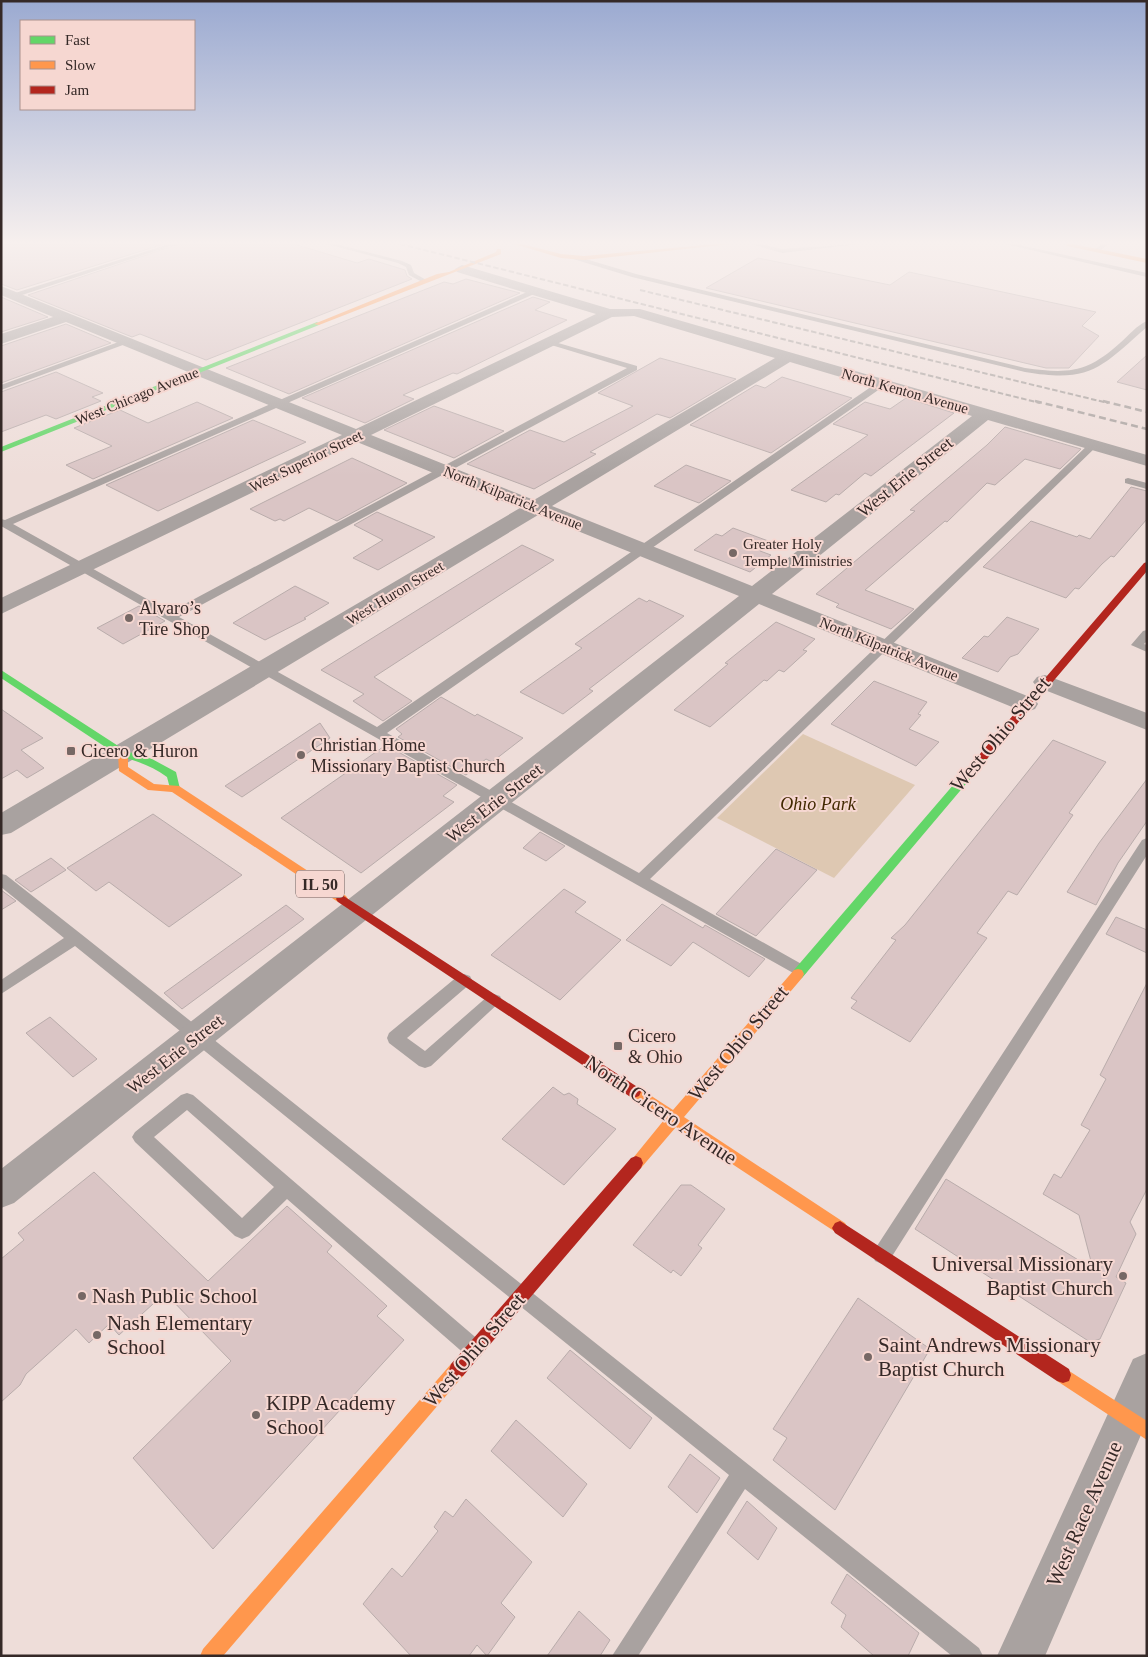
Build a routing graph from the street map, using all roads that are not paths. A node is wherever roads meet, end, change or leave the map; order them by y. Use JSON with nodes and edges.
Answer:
{"nodes":[{"id":1,"x":53,"y":321,"type":"edge"},
{"id":2,"x":77,"y":321,"type":"edge"},
{"id":3,"x":324,"y":321,"type":"edge"},
{"id":4,"x":468,"y":321,"type":"edge"},
{"id":5,"x":593,"y":321,"type":"edge"},
{"id":6,"x":667,"y":321,"type":"edge"},
{"id":7,"x":823,"y":321,"type":"edge"},
{"id":8,"x":1147,"y":323,"type":"edge"},
{"id":9,"x":1,"y":339,"type":"edge"},
{"id":10,"x":127,"y":342,"type":"junction"},
{"id":11,"x":550,"y":342,"type":"junction"},
{"id":12,"x":788,"y":357,"type":"junction"},
{"id":13,"x":198,"y":372,"type":"junction"},
{"id":14,"x":881,"y":384,"type":"junction"},
{"id":15,"x":1,"y":388,"type":"edge"},
{"id":16,"x":279,"y":404,"type":"junction"},
{"id":17,"x":985,"y":414,"type":"junction"},
{"id":18,"x":358,"y":436,"type":"junction"},
{"id":19,"x":1093,"y":445,"type":"junction"},
{"id":20,"x":1,"y":450,"type":"edge"},
{"id":21,"x":1147,"y":461,"type":"edge"},
{"id":22,"x":443,"y":470,"type":"junction"},
{"id":23,"x":1128,"y":480,"type":"dead end"},
{"id":24,"x":1147,"y":486,"type":"edge"},
{"id":25,"x":538,"y":508,"type":"junction"},
{"id":26,"x":3,"y":523,"type":"edge"},
{"id":27,"x":642,"y":550,"type":"junction"},
{"id":28,"x":1147,"y":565,"type":"edge"},
{"id":29,"x":83,"y":568,"type":"junction"},
{"id":30,"x":757,"y":596,"type":"junction"},
{"id":31,"x":1,"y":607,"type":"edge"},
{"id":32,"x":170,"y":617,"type":"junction"},
{"id":33,"x":1147,"y":632,"type":"edge"},
{"id":34,"x":884,"y":647,"type":"junction"},
{"id":35,"x":1147,"y":649,"type":"edge"},
{"id":36,"x":265,"y":670,"type":"junction"},
{"id":37,"x":1,"y":673,"type":"edge"},
{"id":38,"x":1044,"y":682,"type":"junction"},
{"id":39,"x":1026,"y":704,"type":"junction"},
{"id":40,"x":1147,"y":722,"type":"edge"},
{"id":41,"x":378,"y":733,"type":"junction"},
{"id":42,"x":123,"y":754,"type":"junction"},
{"id":43,"x":175,"y":789,"type":"junction"},
{"id":44,"x":497,"y":800,"type":"junction"},
{"id":45,"x":1,"y":826,"type":"edge"},
{"id":46,"x":1147,"y":843,"type":"edge"},
{"id":47,"x":1,"y":879,"type":"edge"},
{"id":48,"x":640,"y":880,"type":"junction"},
{"id":49,"x":358,"y":910,"type":"junction"},
{"id":50,"x":76,"y":938,"type":"junction"},
{"id":51,"x":800,"y":970,"type":"junction"},
{"id":52,"x":464,"y":980,"type":"junction"},
{"id":53,"x":1,"y":988,"type":"edge"},
{"id":54,"x":494,"y":1000,"type":"junction"},
{"id":55,"x":198,"y":1036,"type":"junction"},
{"id":56,"x":674,"y":1119,"type":"junction"},
{"id":57,"x":287,"y":1187,"type":"junction"},
{"id":58,"x":1,"y":1191,"type":"edge"},
{"id":59,"x":882,"y":1256,"type":"junction"},
{"id":60,"x":521,"y":1296,"type":"junction"},
{"id":61,"x":474,"y":1349,"type":"junction"},
{"id":62,"x":1147,"y":1373,"type":"edge"},
{"id":63,"x":1137,"y":1425,"type":"edge"},
{"id":64,"x":743,"y":1473,"type":"junction"},
{"id":65,"x":210,"y":1656,"type":"edge"},
{"id":66,"x":624,"y":1656,"type":"edge"},
{"id":67,"x":970,"y":1656,"type":"edge"},
{"id":68,"x":1022,"y":1656,"type":"edge"}],
"edges":[{"from":1,"to":9,"type":"street"},
{"from":2,"to":10,"type":"street","name":"North Kilpatrick Avenue"},
{"from":3,"to":13,"type":"main road","name":"West Chicago Avenue"},
{"from":4,"to":16,"type":"lane"},
{"from":5,"to":11,"type":"street","name":"West Superior Street"},
{"from":6,"to":12,"type":"street","name":"North Kenton Avenue"},
{"from":7,"to":8,"type":"lane"},
{"from":10,"to":13,"type":"street","name":"North Kilpatrick Avenue"},
{"from":10,"to":15,"type":"lane"},
{"from":11,"to":18,"type":"street","name":"West Superior Street"},
{"from":11,"to":22,"type":"lane"},
{"from":12,"to":14,"type":"street","name":"North Kenton Avenue"},
{"from":12,"to":25,"type":"street","name":"West Huron Street"},
{"from":13,"to":16,"type":"street","name":"North Kilpatrick Avenue"},
{"from":13,"to":20,"type":"main road","name":"West Chicago Avenue"},
{"from":14,"to":17,"type":"street","name":"North Kenton Avenue"},
{"from":14,"to":27,"type":"lane"},
{"from":16,"to":18,"type":"street","name":"North Kilpatrick Avenue"},
{"from":16,"to":26,"type":"lane"},
{"from":17,"to":19,"type":"street","name":"North Kenton Avenue"},
{"from":17,"to":30,"type":"street","name":"West Erie Street"},
{"from":18,"to":22,"type":"street","name":"North Kilpatrick Avenue"},
{"from":18,"to":29,"type":"street","name":"West Superior Street"},
{"from":19,"to":21,"type":"street","name":"North Kenton Avenue"},
{"from":19,"to":34,"type":"lane"},
{"from":22,"to":25,"type":"street","name":"North Kilpatrick Avenue"},
{"from":22,"to":32,"type":"lane"},
{"from":23,"to":24,"type":"lane"},
{"from":25,"to":27,"type":"street","name":"North Kilpatrick Avenue"},
{"from":25,"to":36,"type":"street","name":"West Huron Street"},
{"from":26,"to":29,"type":"lane"},
{"from":27,"to":30,"type":"street","name":"North Kilpatrick Avenue"},
{"from":27,"to":41,"type":"lane"},
{"from":28,"to":38,"type":"main road","name":"West Ohio Street"},
{"from":29,"to":31,"type":"street","name":"West Superior Street"},
{"from":29,"to":32,"type":"lane"},
{"from":30,"to":34,"type":"street","name":"North Kilpatrick Avenue"},
{"from":30,"to":44,"type":"street","name":"West Erie Street"},
{"from":32,"to":36,"type":"lane"},
{"from":33,"to":35,"type":"lane"},
{"from":34,"to":39,"type":"street","name":"North Kilpatrick Avenue"},
{"from":34,"to":48,"type":"lane"},
{"from":36,"to":41,"type":"lane"},
{"from":36,"to":42,"type":"street","name":"West Huron Street"},
{"from":37,"to":42,"type":"main road","name":"North Cicero Avenue","number":"IL 50"},
{"from":38,"to":39,"type":"main road","name":"West Ohio Street"},
{"from":38,"to":40,"type":"street"},
{"from":39,"to":51,"type":"main road","name":"West Ohio Street"},
{"from":41,"to":44,"type":"lane"},
{"from":42,"to":43,"type":"main road","name":"North Cicero Avenue","number":"IL 50"},
{"from":42,"to":43,"type":"main road","name":"North Cicero Avenue","number":"IL 50"},
{"from":42,"to":45,"type":"street","name":"West Huron Street"},
{"from":43,"to":49,"type":"main road","name":"North Cicero Avenue","number":"IL 50"},
{"from":44,"to":48,"type":"lane"},
{"from":44,"to":49,"type":"street","name":"West Erie Street"},
{"from":46,"to":59,"type":"lane"},
{"from":47,"to":50,"type":"lane"},
{"from":48,"to":51,"type":"lane"},
{"from":49,"to":52,"type":"main road","name":"North Cicero Avenue","number":"IL 50"},
{"from":49,"to":55,"type":"street","name":"West Erie Street"},
{"from":50,"to":53,"type":"lane"},
{"from":50,"to":55,"type":"lane"},
{"from":51,"to":56,"type":"main road","name":"West Ohio Street"},
{"from":52,"to":54,"type":"main road","name":"North Cicero Avenue","number":"IL 50"},
{"from":52,"to":54,"type":"lane"},
{"from":54,"to":56,"type":"main road","name":"North Cicero Avenue","number":"IL 50"},
{"from":55,"to":58,"type":"street","name":"West Erie Street"},
{"from":55,"to":60,"type":"lane"},
{"from":56,"to":59,"type":"main road","name":"North Cicero Avenue","number":"IL 50"},
{"from":56,"to":60,"type":"main road","name":"West Ohio Street"},
{"from":57,"to":57,"type":"lane"},
{"from":57,"to":61,"type":"lane"},
{"from":59,"to":63,"type":"main road","name":"North Cicero Avenue","number":"IL 50"},
{"from":60,"to":61,"type":"main road","name":"West Ohio Street"},
{"from":60,"to":64,"type":"lane"},
{"from":61,"to":65,"type":"main road","name":"West Ohio Street"},
{"from":62,"to":63,"type":"street","name":"West Race Avenue"},
{"from":63,"to":68,"type":"street","name":"West Race Avenue"},
{"from":64,"to":66,"type":"lane"},
{"from":64,"to":67,"type":"lane"}]}
